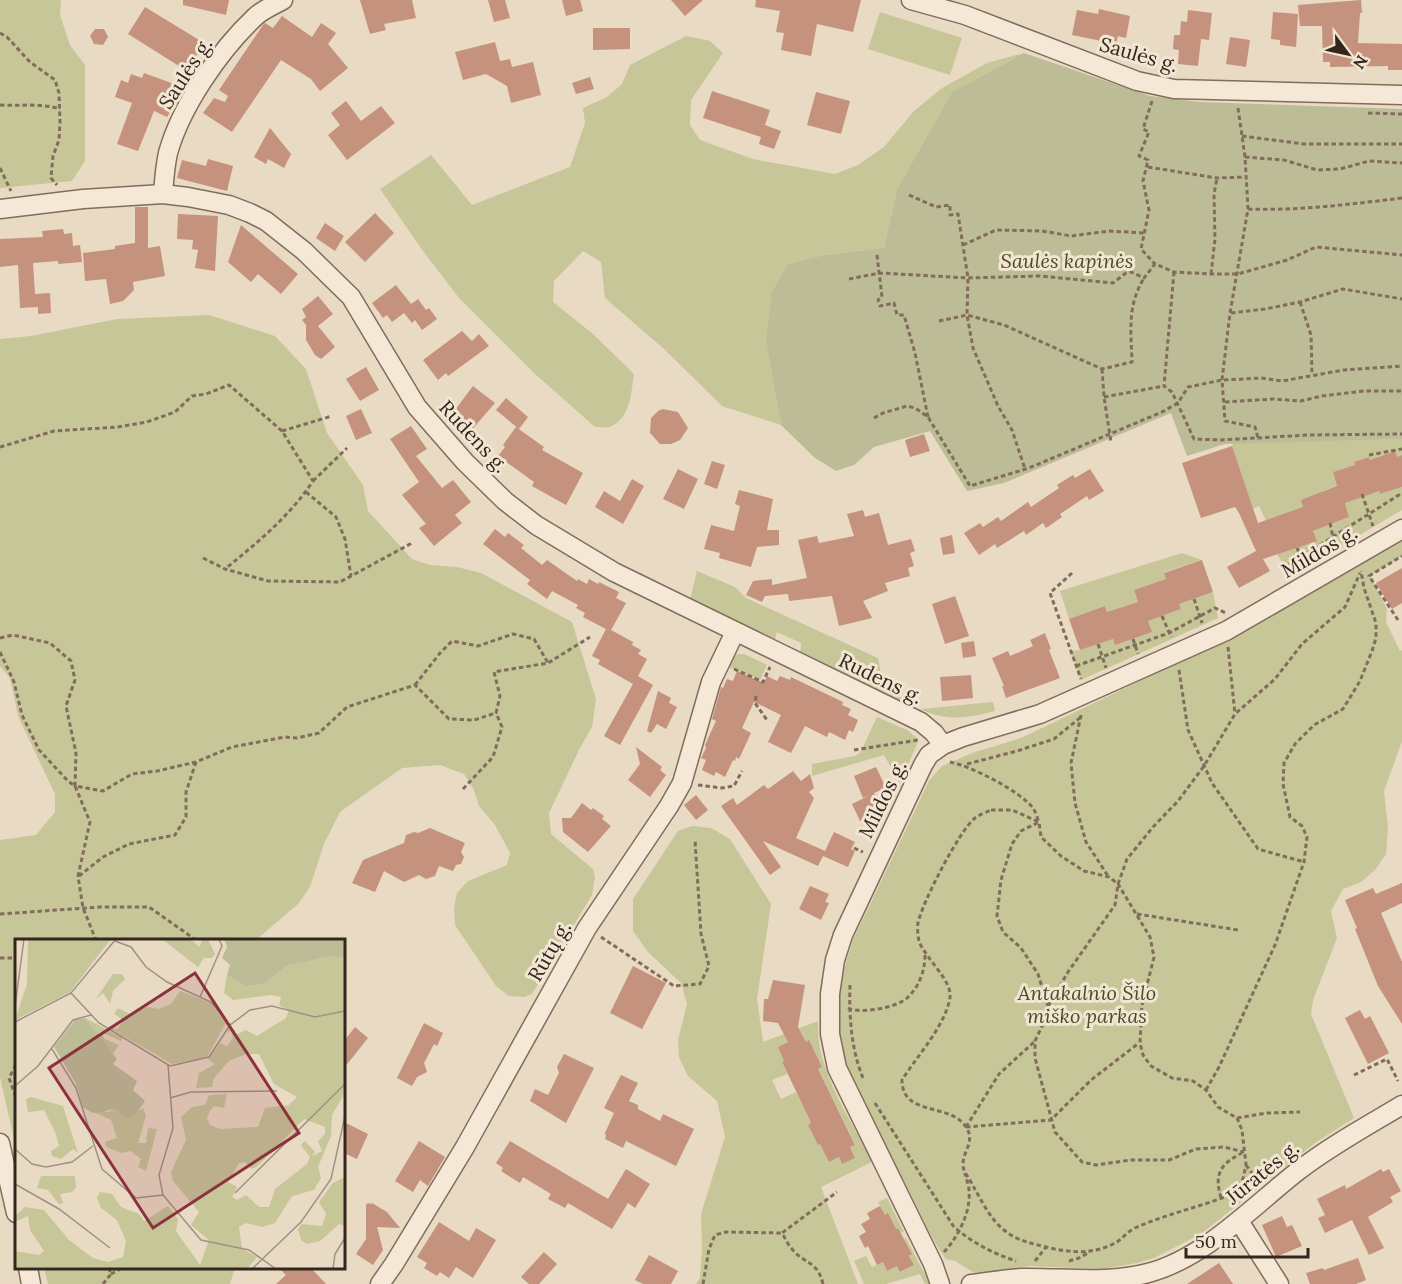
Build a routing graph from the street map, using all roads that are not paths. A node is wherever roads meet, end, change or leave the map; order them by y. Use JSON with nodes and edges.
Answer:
{"nodes":[{"id":1,"x":283,"y":0,"type":"edge"},
{"id":2,"x":911,"y":0,"type":"edge"},
{"id":3,"x":1402,"y":95,"type":"edge"},
{"id":4,"x":163,"y":194,"type":"junction"},
{"id":5,"x":7,"y":208,"type":"edge"},
{"id":6,"x":1402,"y":529,"type":"edge"},
{"id":7,"x":735,"y":632,"type":"junction"},
{"id":8,"x":942,"y":753,"type":"junction"},
{"id":9,"x":1402,"y":1105,"type":"edge"},
{"id":10,"x":0,"y":1143,"type":"edge"},
{"id":11,"x":15,"y":1209,"type":"edge"},
{"id":12,"x":1239,"y":1221,"type":"junction"},
{"id":13,"x":28,"y":1269,"type":"edge"},
{"id":14,"x":31,"y":1284,"type":"edge"},
{"id":15,"x":380,"y":1284,"type":"edge"},
{"id":16,"x":940,"y":1284,"type":"edge"},
{"id":17,"x":971,"y":1284,"type":"edge"},
{"id":18,"x":1279,"y":1284,"type":"edge"}],
"edges":[{"from":1,"to":4,"type":"street","name":"Saulės g."},
{"from":2,"to":3,"type":"street","name":"Saulės g."},
{"from":4,"to":5,"type":"street","name":"Rudens g."},
{"from":4,"to":7,"type":"street","name":"Rudens g."},
{"from":6,"to":8,"type":"street","name":"Mildos g."},
{"from":7,"to":8,"type":"street","name":"Rudens g."},
{"from":7,"to":15,"type":"street","name":"Rūtų g."},
{"from":8,"to":16,"type":"street","name":"Mildos g."},
{"from":9,"to":12,"type":"street","name":"Jūratės g."},
{"from":10,"to":11,"type":"street"},
{"from":12,"to":17,"type":"street","name":"Jūratės g."},
{"from":12,"to":18,"type":"street"},
{"from":13,"to":14,"type":"street"}]}
